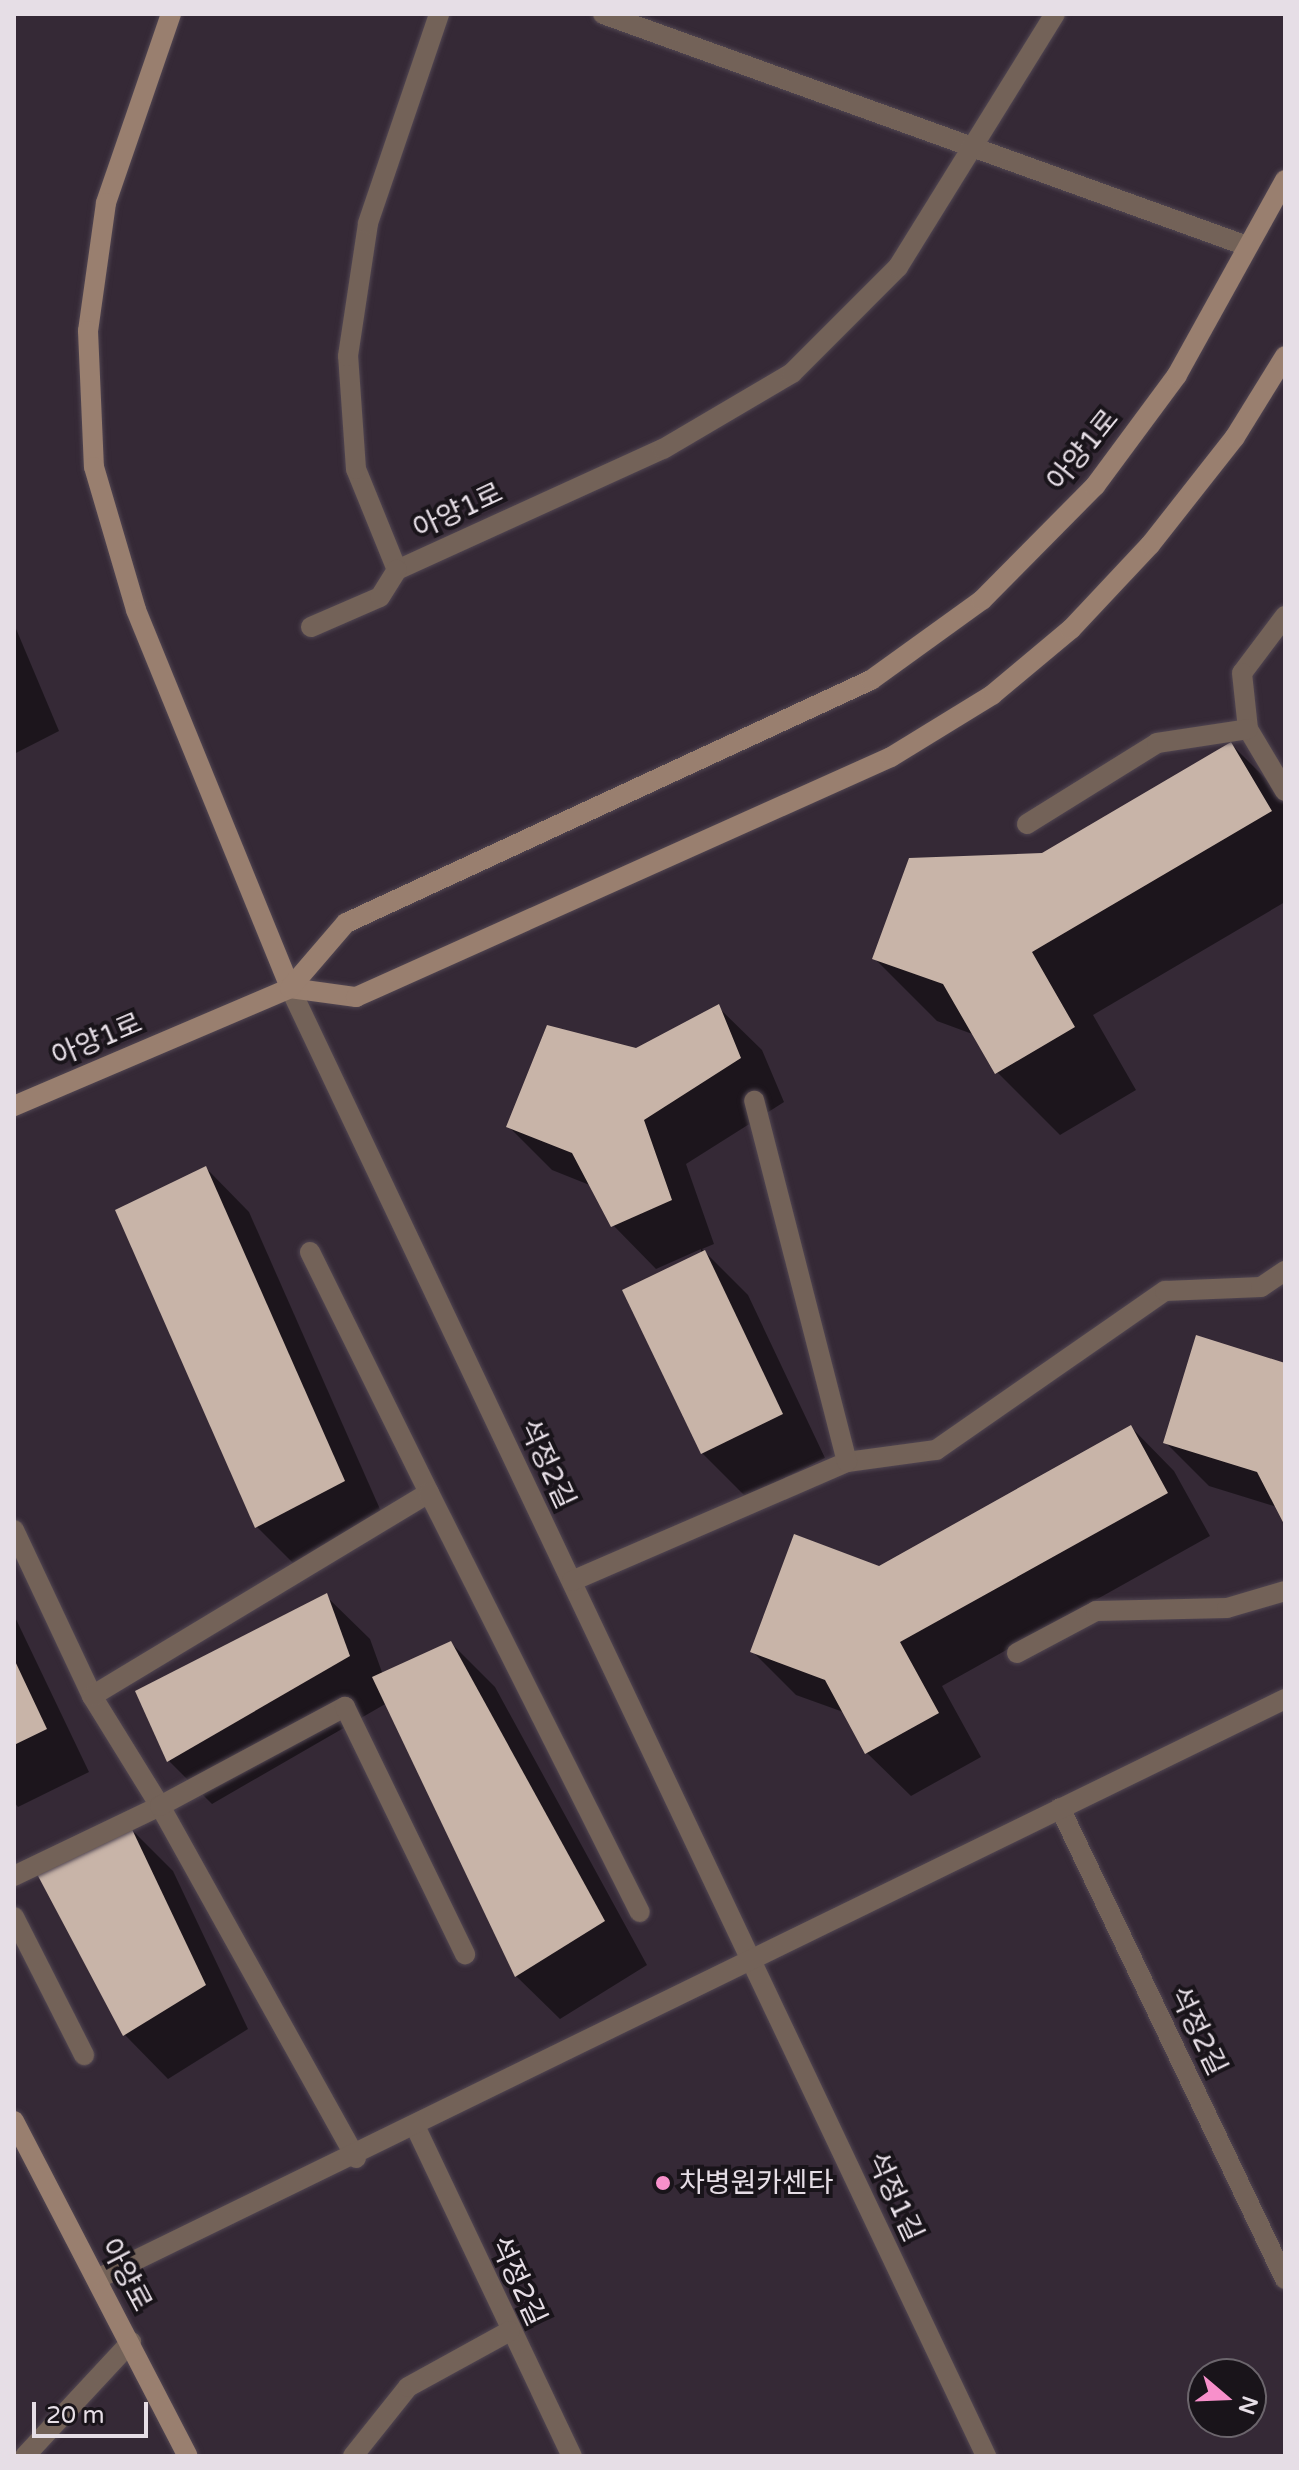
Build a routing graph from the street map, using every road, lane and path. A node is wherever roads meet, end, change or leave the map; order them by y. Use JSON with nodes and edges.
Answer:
{"nodes":[{"id":1,"x":171,"y":14,"type":"edge"},
{"id":2,"x":439,"y":14,"type":"edge"},
{"id":3,"x":603,"y":14,"type":"edge"},
{"id":4,"x":1055,"y":14,"type":"edge"},
{"id":5,"x":979,"y":146,"type":"junction"},
{"id":6,"x":1285,"y":180,"type":"edge"},
{"id":7,"x":1247,"y":246,"type":"junction"},
{"id":8,"x":1285,"y":356,"type":"edge"},
{"id":9,"x":397,"y":570,"type":"junction"},
{"id":10,"x":1285,"y":616,"type":"edge"},
{"id":11,"x":311,"y":627,"type":"dead end"},
{"id":12,"x":1248,"y":729,"type":"junction"},
{"id":13,"x":1285,"y":791,"type":"edge"},
{"id":14,"x":1027,"y":824,"type":"dead end"},
{"id":15,"x":290,"y":988,"type":"junction"},
{"id":16,"x":754,"y":1101,"type":"dead end"},
{"id":17,"x":14,"y":1106,"type":"edge"},
{"id":18,"x":310,"y":1252,"type":"dead end"},
{"id":19,"x":1285,"y":1271,"type":"edge"},
{"id":20,"x":847,"y":1462,"type":"junction"},
{"id":21,"x":429,"y":1493,"type":"junction"},
{"id":22,"x":14,"y":1530,"type":"edge"},
{"id":23,"x":572,"y":1581,"type":"junction"},
{"id":24,"x":1285,"y":1591,"type":"edge"},
{"id":25,"x":1017,"y":1653,"type":"dead end"},
{"id":26,"x":92,"y":1696,"type":"junction"},
{"id":27,"x":1285,"y":1699,"type":"edge"},
{"id":28,"x":160,"y":1806,"type":"junction"},
{"id":29,"x":1060,"y":1808,"type":"junction"},
{"id":30,"x":14,"y":1876,"type":"edge"},
{"id":31,"x":640,"y":1912,"type":"dead end"},
{"id":32,"x":14,"y":1917,"type":"edge"},
{"id":33,"x":465,"y":1954,"type":"dead end"},
{"id":34,"x":754,"y":1963,"type":"junction"},
{"id":35,"x":84,"y":2055,"type":"dead end"},
{"id":36,"x":14,"y":2121,"type":"edge"},
{"id":37,"x":416,"y":2128,"type":"junction"},
{"id":38,"x":356,"y":2158,"type":"junction"},
{"id":39,"x":97,"y":2279,"type":"junction"},
{"id":40,"x":1285,"y":2279,"type":"edge"},
{"id":41,"x":510,"y":2331,"type":"junction"},
{"id":42,"x":131,"y":2342,"type":"junction"},
{"id":43,"x":25,"y":2456,"type":"edge"},
{"id":44,"x":188,"y":2456,"type":"edge"},
{"id":45,"x":353,"y":2456,"type":"edge"},
{"id":46,"x":572,"y":2456,"type":"edge"},
{"id":47,"x":986,"y":2456,"type":"edge"}],
"edges":[{"from":1,"to":15,"type":"street"},
{"from":2,"to":9,"type":"street","name":"아양1로"},
{"from":3,"to":5,"type":"street"},
{"from":4,"to":5,"type":"street","name":"아양1로"},
{"from":5,"to":7,"type":"street"},
{"from":5,"to":9,"type":"street","name":"아양1로"},
{"from":6,"to":7,"type":"street","name":"아양1로"},
{"from":7,"to":15,"type":"street","name":"아양1로"},
{"from":8,"to":15,"type":"street"},
{"from":9,"to":11,"type":"street"},
{"from":10,"to":12,"type":"street"},
{"from":12,"to":13,"type":"street"},
{"from":12,"to":14,"type":"street"},
{"from":15,"to":17,"type":"street","name":"아양1로"},
{"from":15,"to":23,"type":"street","name":"석정2길"},
{"from":16,"to":20,"type":"street"},
{"from":18,"to":21,"type":"street"},
{"from":19,"to":20,"type":"street"},
{"from":20,"to":23,"type":"street"},
{"from":21,"to":26,"type":"street"},
{"from":21,"to":31,"type":"street"},
{"from":22,"to":26,"type":"street"},
{"from":23,"to":34,"type":"street","name":"석정2길"},
{"from":24,"to":25,"type":"street"},
{"from":26,"to":28,"type":"street"},
{"from":27,"to":29,"type":"street"},
{"from":28,"to":30,"type":"street"},
{"from":28,"to":33,"type":"street"},
{"from":28,"to":38,"type":"street"},
{"from":29,"to":34,"type":"street"},
{"from":29,"to":40,"type":"street","name":"석정2길"},
{"from":32,"to":35,"type":"street"},
{"from":34,"to":37,"type":"street"},
{"from":34,"to":47,"type":"street","name":"석정1길"},
{"from":36,"to":39,"type":"street","name":"아양로"},
{"from":37,"to":38,"type":"street"},
{"from":37,"to":41,"type":"street","name":"석정2길"},
{"from":38,"to":39,"type":"street"},
{"from":39,"to":42,"type":"street","name":"아양로"},
{"from":41,"to":45,"type":"street"},
{"from":41,"to":46,"type":"street","name":"석정2길"},
{"from":42,"to":43,"type":"street"},
{"from":42,"to":44,"type":"street","name":"아양로"}]}
